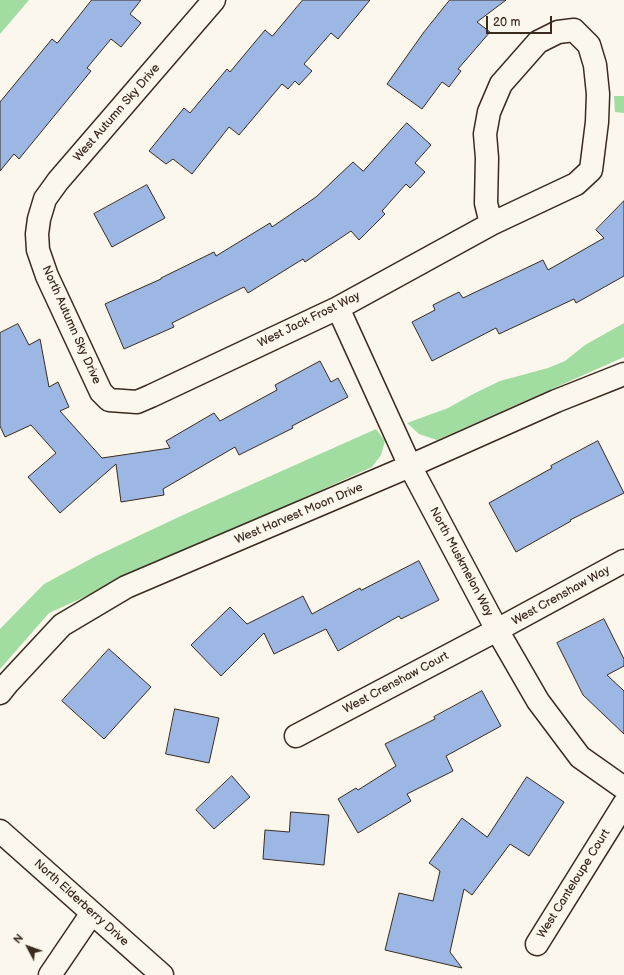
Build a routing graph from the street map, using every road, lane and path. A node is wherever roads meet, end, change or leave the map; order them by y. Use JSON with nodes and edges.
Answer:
{"nodes":[{"id":1,"x":214,"y":0,"type":"edge"},
{"id":2,"x":491,"y":224,"type":"junction"},
{"id":3,"x":37,"y":234,"type":"joint"},
{"id":4,"x":338,"y":308,"type":"junction"},
{"id":5,"x":624,"y":374,"type":"edge"},
{"id":6,"x":122,"y":401,"type":"joint"},
{"id":7,"x":410,"y":466,"type":"junction"},
{"id":8,"x":624,"y":561,"type":"edge"},
{"id":9,"x":497,"y":630,"type":"junction"},
{"id":10,"x":0,"y":693,"type":"edge"},
{"id":11,"x":296,"y":736,"type":"dead end"},
{"id":12,"x":624,"y":788,"type":"edge"},
{"id":13,"x":624,"y":804,"type":"edge"},
{"id":14,"x":0,"y":831,"type":"edge"},
{"id":15,"x":92,"y":912,"type":"junction"},
{"id":16,"x":537,"y":944,"type":"dead end"},
{"id":17,"x":50,"y":975,"type":"edge"},
{"id":18,"x":162,"y":975,"type":"edge"}],
"edges":[{"from":1,"to":3,"type":"street","name":"West Autumn Sky Drive"},
{"from":2,"to":2,"type":"street","name":"West Jack Frost Way"},
{"from":2,"to":4,"type":"street","name":"West Jack Frost Way"},
{"from":3,"to":6,"type":"street","name":"North Autumn Sky Drive"},
{"from":4,"to":6,"type":"street","name":"West Jack Frost Way"},
{"from":4,"to":7,"type":"street","name":"North Muskmelon Way"},
{"from":5,"to":7,"type":"street","name":"West Harvest Moon Drive"},
{"from":7,"to":9,"type":"street","name":"North Muskmelon Way"},
{"from":7,"to":10,"type":"street","name":"West Harvest Moon Drive"},
{"from":8,"to":9,"type":"street","name":"West Crenshaw Way"},
{"from":9,"to":11,"type":"street","name":"West Crenshaw Court"},
{"from":9,"to":12,"type":"street","name":"North Muskmelon Way"},
{"from":13,"to":16,"type":"street","name":"West Canteloupe Court"},
{"from":14,"to":15,"type":"street","name":"North Elderberry Drive"},
{"from":15,"to":17,"type":"street"},
{"from":15,"to":18,"type":"street","name":"North Elderberry Drive"}]}
